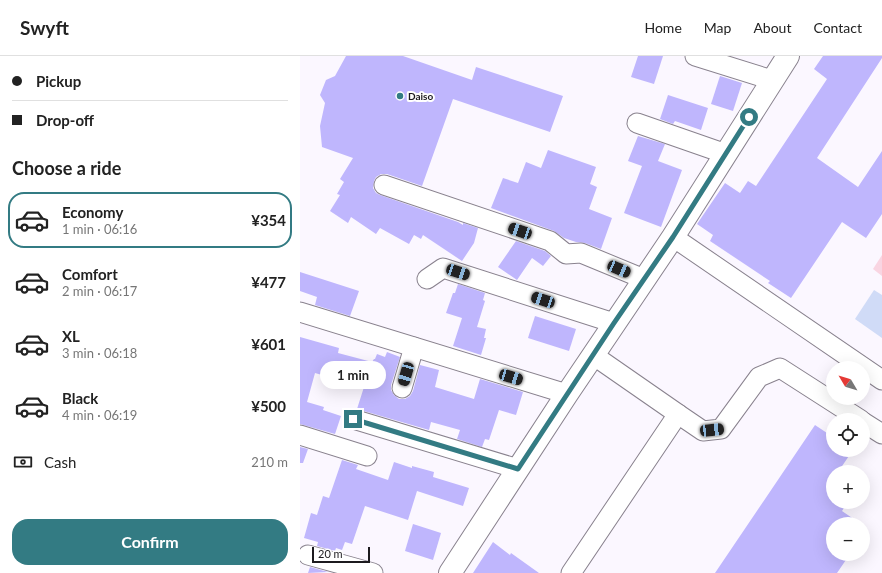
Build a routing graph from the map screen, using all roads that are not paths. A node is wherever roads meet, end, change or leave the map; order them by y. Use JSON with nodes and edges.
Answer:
{"nodes":[{"id":1,"x":695,"y":56,"type":"edge"},
{"id":2,"x":788,"y":56,"type":"edge"},
{"id":3,"x":772,"y":80,"type":"junction"},
{"id":4,"x":637,"y":123,"type":"dead end"},
{"id":5,"x":726,"y":154,"type":"junction"},
{"id":6,"x":384,"y":185,"type":"dead end"},
{"id":7,"x":673,"y":237,"type":"junction"},
{"id":8,"x":428,"y":279,"type":"dead end"},
{"id":9,"x":644,"y":279,"type":"junction"},
{"id":10,"x":300,"y":312,"type":"edge"},
{"id":11,"x":614,"y":323,"type":"junction"},
{"id":12,"x":414,"y":347,"type":"junction"},
{"id":13,"x":593,"y":355,"type":"junction"},
{"id":14,"x":882,"y":380,"type":"edge"},
{"id":15,"x":402,"y":388,"type":"dead end"},
{"id":16,"x":567,"y":394,"type":"junction"},
{"id":17,"x":850,"y":413,"type":"edge"},
{"id":18,"x":678,"y":414,"type":"junction"},
{"id":19,"x":353,"y":419,"type":"dead end"},
{"id":20,"x":870,"y":426,"type":"edge"},
{"id":21,"x":882,"y":434,"type":"edge"},
{"id":22,"x":300,"y":435,"type":"edge"},
{"id":23,"x":367,"y":456,"type":"dead end"},
{"id":24,"x":518,"y":469,"type":"junction"},
{"id":25,"x":308,"y":555,"type":"dead end"},
{"id":26,"x":373,"y":573,"type":"edge"},
{"id":27,"x":450,"y":573,"type":"edge"},
{"id":28,"x":571,"y":573,"type":"edge"}],
"edges":[{"from":1,"to":3,"type":"street"},
{"from":2,"to":3,"type":"street"},
{"from":3,"to":5,"type":"street"},
{"from":4,"to":5,"type":"street"},
{"from":5,"to":7,"type":"street"},
{"from":6,"to":9,"type":"street"},
{"from":7,"to":9,"type":"street"},
{"from":7,"to":14,"type":"street"},
{"from":8,"to":11,"type":"street"},
{"from":9,"to":11,"type":"street"},
{"from":10,"to":12,"type":"street"},
{"from":11,"to":13,"type":"street"},
{"from":12,"to":15,"type":"street"},
{"from":12,"to":16,"type":"street"},
{"from":13,"to":16,"type":"street"},
{"from":13,"to":18,"type":"street"},
{"from":16,"to":24,"type":"street"},
{"from":17,"to":18,"type":"street"},
{"from":18,"to":28,"type":"street"},
{"from":19,"to":24,"type":"street"},
{"from":20,"to":21,"type":"street"},
{"from":22,"to":23,"type":"street"},
{"from":24,"to":27,"type":"street"},
{"from":25,"to":26,"type":"street"}]}
